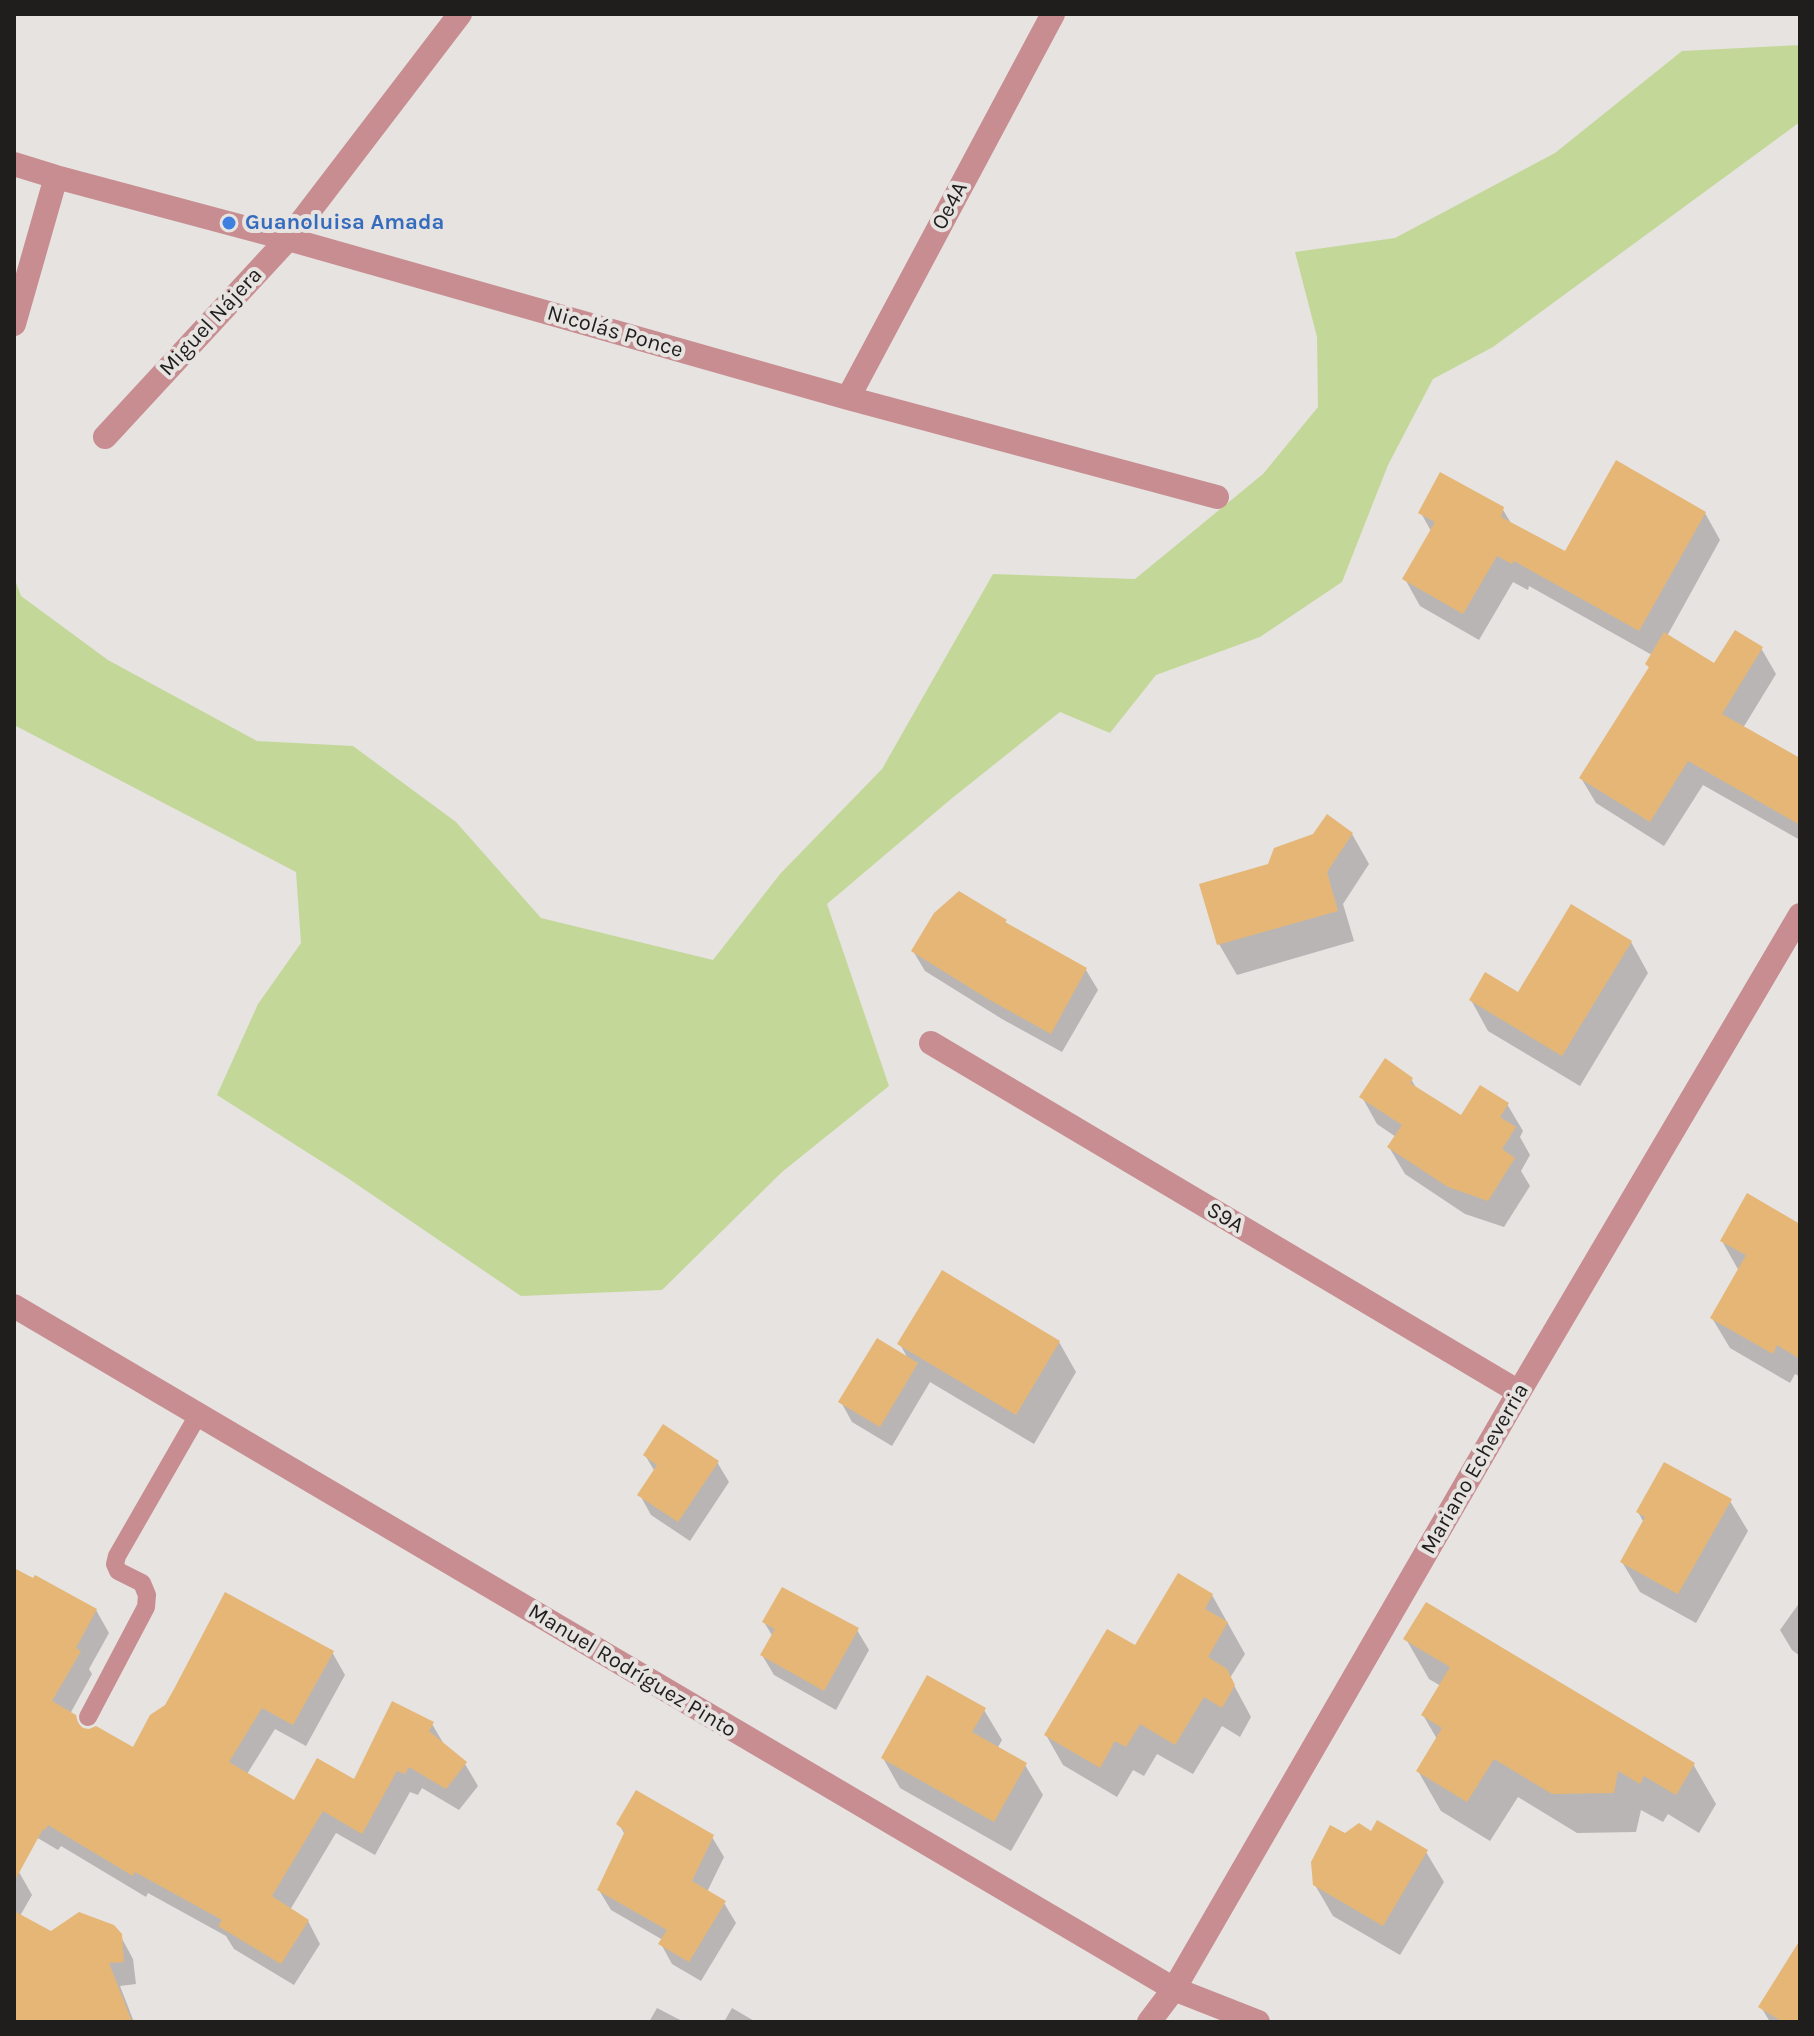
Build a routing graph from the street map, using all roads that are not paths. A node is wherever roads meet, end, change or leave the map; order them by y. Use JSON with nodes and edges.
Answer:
{"nodes":[{"id":1,"x":460,"y":14,"type":"edge"},
{"id":2,"x":1053,"y":14,"type":"edge"},
{"id":3,"x":14,"y":164,"type":"edge"},
{"id":4,"x":56,"y":177,"type":"junction"},
{"id":5,"x":288,"y":239,"type":"junction"},
{"id":6,"x":14,"y":324,"type":"edge"},
{"id":7,"x":848,"y":398,"type":"junction"},
{"id":8,"x":105,"y":437,"type":"dead end"},
{"id":9,"x":1217,"y":497,"type":"dead end"},
{"id":10,"x":1800,"y":915,"type":"edge"},
{"id":11,"x":931,"y":1043,"type":"dead end"},
{"id":12,"x":14,"y":1306,"type":"edge"},
{"id":13,"x":1519,"y":1392,"type":"junction"},
{"id":14,"x":198,"y":1415,"type":"junction"},
{"id":15,"x":88,"y":1717,"type":"dead end"},
{"id":16,"x":1174,"y":1989,"type":"junction"},
{"id":17,"x":1149,"y":2022,"type":"edge"},
{"id":18,"x":1258,"y":2022,"type":"edge"}],
"edges":[{"from":1,"to":5,"type":"street","name":"Miguel Nájera"},
{"from":2,"to":7,"type":"street","name":"Oe4A"},
{"from":3,"to":4,"type":"street","name":"Nicolás Ponce"},
{"from":4,"to":5,"type":"street","name":"Nicolás Ponce"},
{"from":4,"to":6,"type":"street"},
{"from":5,"to":7,"type":"street","name":"Nicolás Ponce"},
{"from":5,"to":8,"type":"street","name":"Miguel Nájera"},
{"from":7,"to":9,"type":"street","name":"Nicolás Ponce"},
{"from":10,"to":13,"type":"street","name":"Mariano Echeverria"},
{"from":11,"to":13,"type":"street","name":"S9A"},
{"from":12,"to":14,"type":"street","name":"Manuel Rodríguez Pinto"},
{"from":13,"to":16,"type":"street","name":"Mariano Echeverria"},
{"from":14,"to":15,"type":"lane"},
{"from":14,"to":16,"type":"street","name":"Manuel Rodríguez Pinto"},
{"from":16,"to":17,"type":"street","name":"Mariano Echeverria"},
{"from":16,"to":18,"type":"street","name":"Manuel Rodríguez Pinto"}]}
